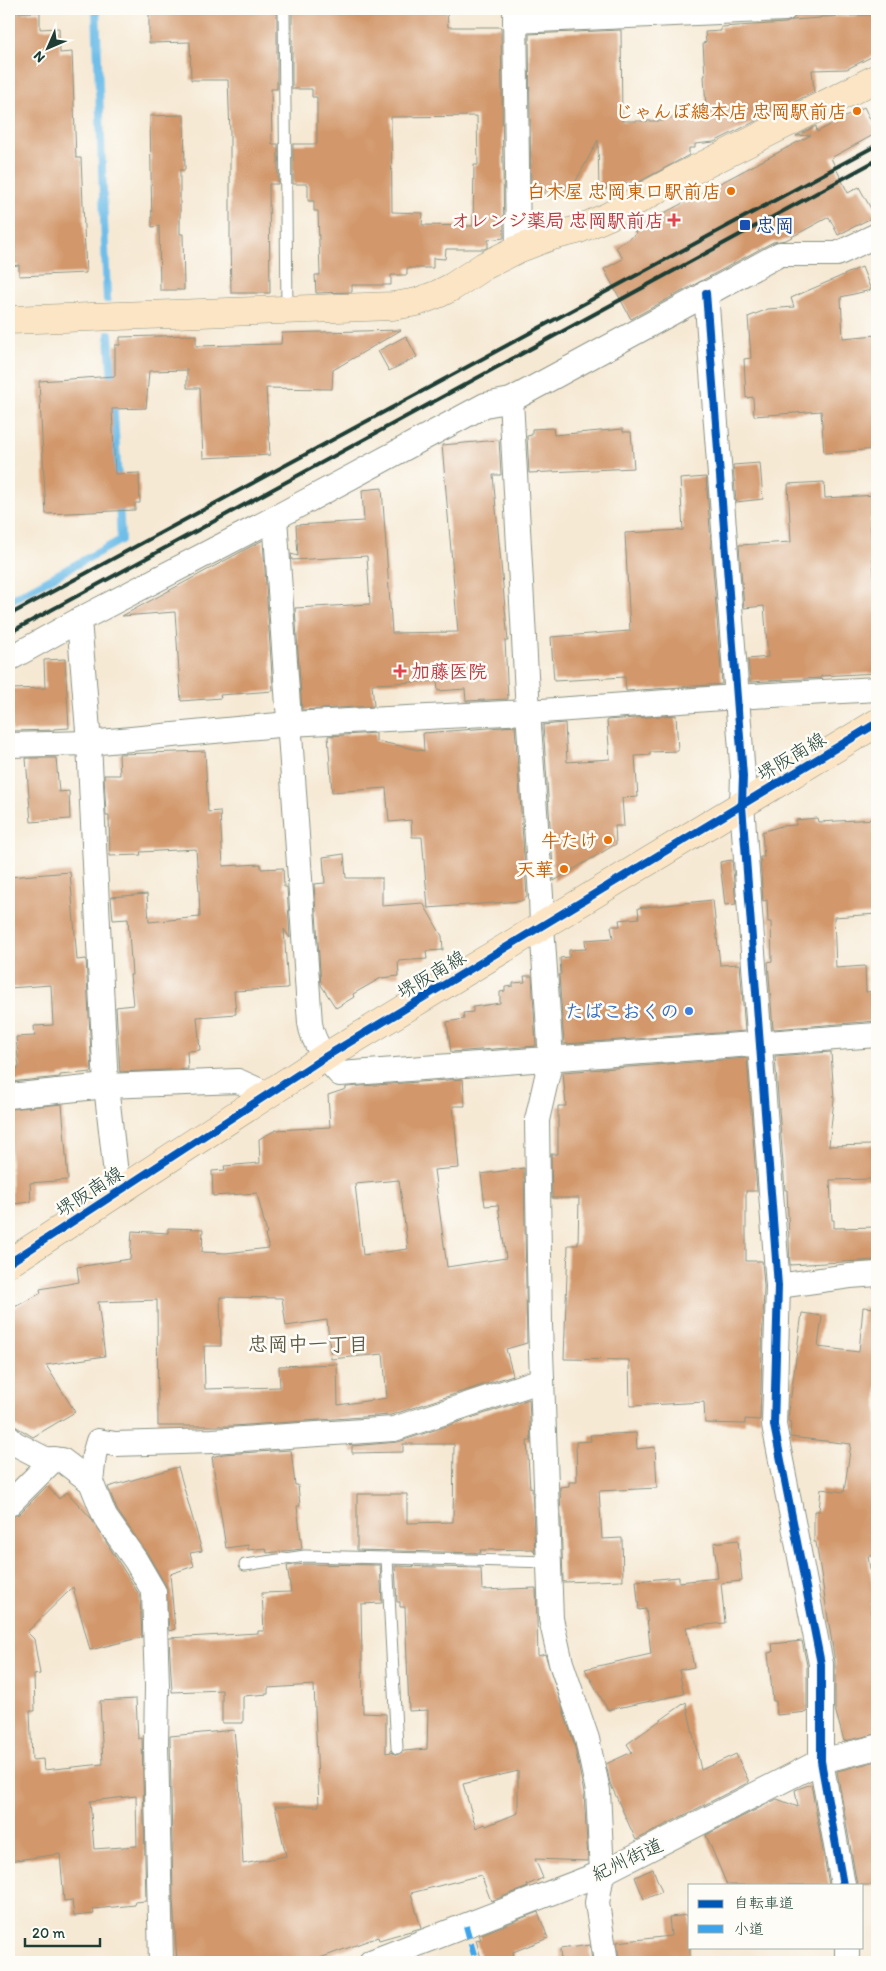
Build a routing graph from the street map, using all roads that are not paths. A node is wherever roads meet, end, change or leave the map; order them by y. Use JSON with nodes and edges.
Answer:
{"nodes":[{"id":1,"x":284,"y":9,"type":"edge"},
{"id":2,"x":785,"y":9,"type":"edge"},
{"id":3,"x":515,"y":15,"type":"edge"},
{"id":4,"x":877,"y":78,"type":"edge"},
{"id":5,"x":877,"y":235,"type":"edge"},
{"id":6,"x":518,"y":249,"type":"junction"},
{"id":7,"x":706,"y":293,"type":"junction"},
{"id":8,"x":287,"y":310,"type":"junction"},
{"id":9,"x":9,"y":320,"type":"edge"},
{"id":10,"x":511,"y":400,"type":"junction"},
{"id":11,"x":275,"y":518,"type":"junction"},
{"id":12,"x":79,"y":620,"type":"junction"},
{"id":13,"x":9,"y":659,"type":"edge"},
{"id":14,"x":877,"y":689,"type":"edge"},
{"id":15,"x":736,"y":697,"type":"junction"},
{"id":16,"x":528,"y":712,"type":"junction"},
{"id":17,"x":877,"y":723,"type":"edge"},
{"id":18,"x":288,"y":724,"type":"junction"},
{"id":19,"x":89,"y":743,"type":"junction"},
{"id":20,"x":9,"y":745,"type":"edge"},
{"id":21,"x":742,"y":805,"type":"junction"},
{"id":22,"x":542,"y":926,"type":"junction"},
{"id":23,"x":877,"y":1035,"type":"edge"},
{"id":24,"x":760,"y":1043,"type":"junction"},
{"id":25,"x":325,"y":1057,"type":"junction"},
{"id":26,"x":551,"y":1059,"type":"junction"},
{"id":27,"x":106,"y":1086,"type":"junction"},
{"id":28,"x":267,"y":1094,"type":"junction"},
{"id":29,"x":9,"y":1096,"type":"edge"},
{"id":30,"x":118,"y":1192,"type":"junction"},
{"id":31,"x":9,"y":1263,"type":"edge"},
{"id":32,"x":877,"y":1274,"type":"edge"},
{"id":33,"x":778,"y":1286,"type":"junction"},
{"id":34,"x":542,"y":1380,"type":"junction"},
{"id":35,"x":9,"y":1438,"type":"edge"},
{"id":36,"x":54,"y":1459,"type":"junction"},
{"id":37,"x":91,"y":1482,"type":"junction"},
{"id":38,"x":9,"y":1504,"type":"edge"},
{"id":39,"x":387,"y":1558,"type":"junction"},
{"id":40,"x":549,"y":1562,"type":"junction"},
{"id":41,"x":245,"y":1565,"type":"dead end"},
{"id":42,"x":877,"y":1747,"type":"edge"},
{"id":43,"x":397,"y":1748,"type":"dead end"},
{"id":44,"x":822,"y":1760,"type":"junction"},
{"id":45,"x":602,"y":1872,"type":"junction"},
{"id":46,"x":843,"y":1884,"type":"edge"},
{"id":47,"x":847,"y":1948,"type":"edge"},
{"id":48,"x":162,"y":1962,"type":"edge"},
{"id":49,"x":371,"y":1962,"type":"edge"},
{"id":50,"x":606,"y":1962,"type":"edge"},
{"id":51,"x":847,"y":1962,"type":"edge"}],
"edges":[{"from":1,"to":8,"type":"lane"},
{"from":2,"to":3,"type":"street"},
{"from":3,"to":6,"type":"street"},
{"from":4,"to":6,"type":"main road"},
{"from":5,"to":7,"type":"street"},
{"from":6,"to":8,"type":"main road"},
{"from":7,"to":10,"type":"street"},
{"from":7,"to":15,"type":"street"},
{"from":8,"to":9,"type":"main road"},
{"from":10,"to":11,"type":"street"},
{"from":10,"to":16,"type":"street"},
{"from":11,"to":12,"type":"street"},
{"from":11,"to":18,"type":"street"},
{"from":12,"to":13,"type":"street"},
{"from":12,"to":19,"type":"street"},
{"from":14,"to":15,"type":"street"},
{"from":15,"to":16,"type":"street"},
{"from":15,"to":21,"type":"street"},
{"from":16,"to":18,"type":"street"},
{"from":16,"to":22,"type":"street"},
{"from":17,"to":21,"type":"main road","name":"堺阪南線"},
{"from":18,"to":19,"type":"street"},
{"from":18,"to":25,"type":"street"},
{"from":19,"to":20,"type":"street"},
{"from":19,"to":27,"type":"street"},
{"from":21,"to":22,"type":"main road","name":"堺阪南線"},
{"from":21,"to":24,"type":"street"},
{"from":22,"to":25,"type":"main road","name":"堺阪南線"},
{"from":22,"to":26,"type":"street"},
{"from":23,"to":24,"type":"street"},
{"from":24,"to":26,"type":"street"},
{"from":24,"to":33,"type":"street"},
{"from":25,"to":26,"type":"street"},
{"from":25,"to":28,"type":"main road","name":"堺阪南線"},
{"from":26,"to":34,"type":"street"},
{"from":27,"to":28,"type":"street"},
{"from":27,"to":29,"type":"street"},
{"from":27,"to":30,"type":"street"},
{"from":28,"to":30,"type":"main road","name":"堺阪南線"},
{"from":30,"to":31,"type":"main road","name":"堺阪南線"},
{"from":32,"to":33,"type":"street"},
{"from":33,"to":44,"type":"street"},
{"from":34,"to":37,"type":"street"},
{"from":34,"to":40,"type":"street"},
{"from":35,"to":36,"type":"street"},
{"from":36,"to":37,"type":"street"},
{"from":36,"to":38,"type":"street"},
{"from":37,"to":48,"type":"street"},
{"from":39,"to":40,"type":"lane"},
{"from":39,"to":41,"type":"lane"},
{"from":39,"to":43,"type":"lane"},
{"from":40,"to":45,"type":"street"},
{"from":42,"to":44,"type":"street","name":"紀州街道"},
{"from":44,"to":45,"type":"street","name":"紀州街道"},
{"from":44,"to":46,"type":"street"},
{"from":45,"to":49,"type":"street","name":"紀州街道"},
{"from":45,"to":50,"type":"street"},
{"from":47,"to":51,"type":"street"}]}
